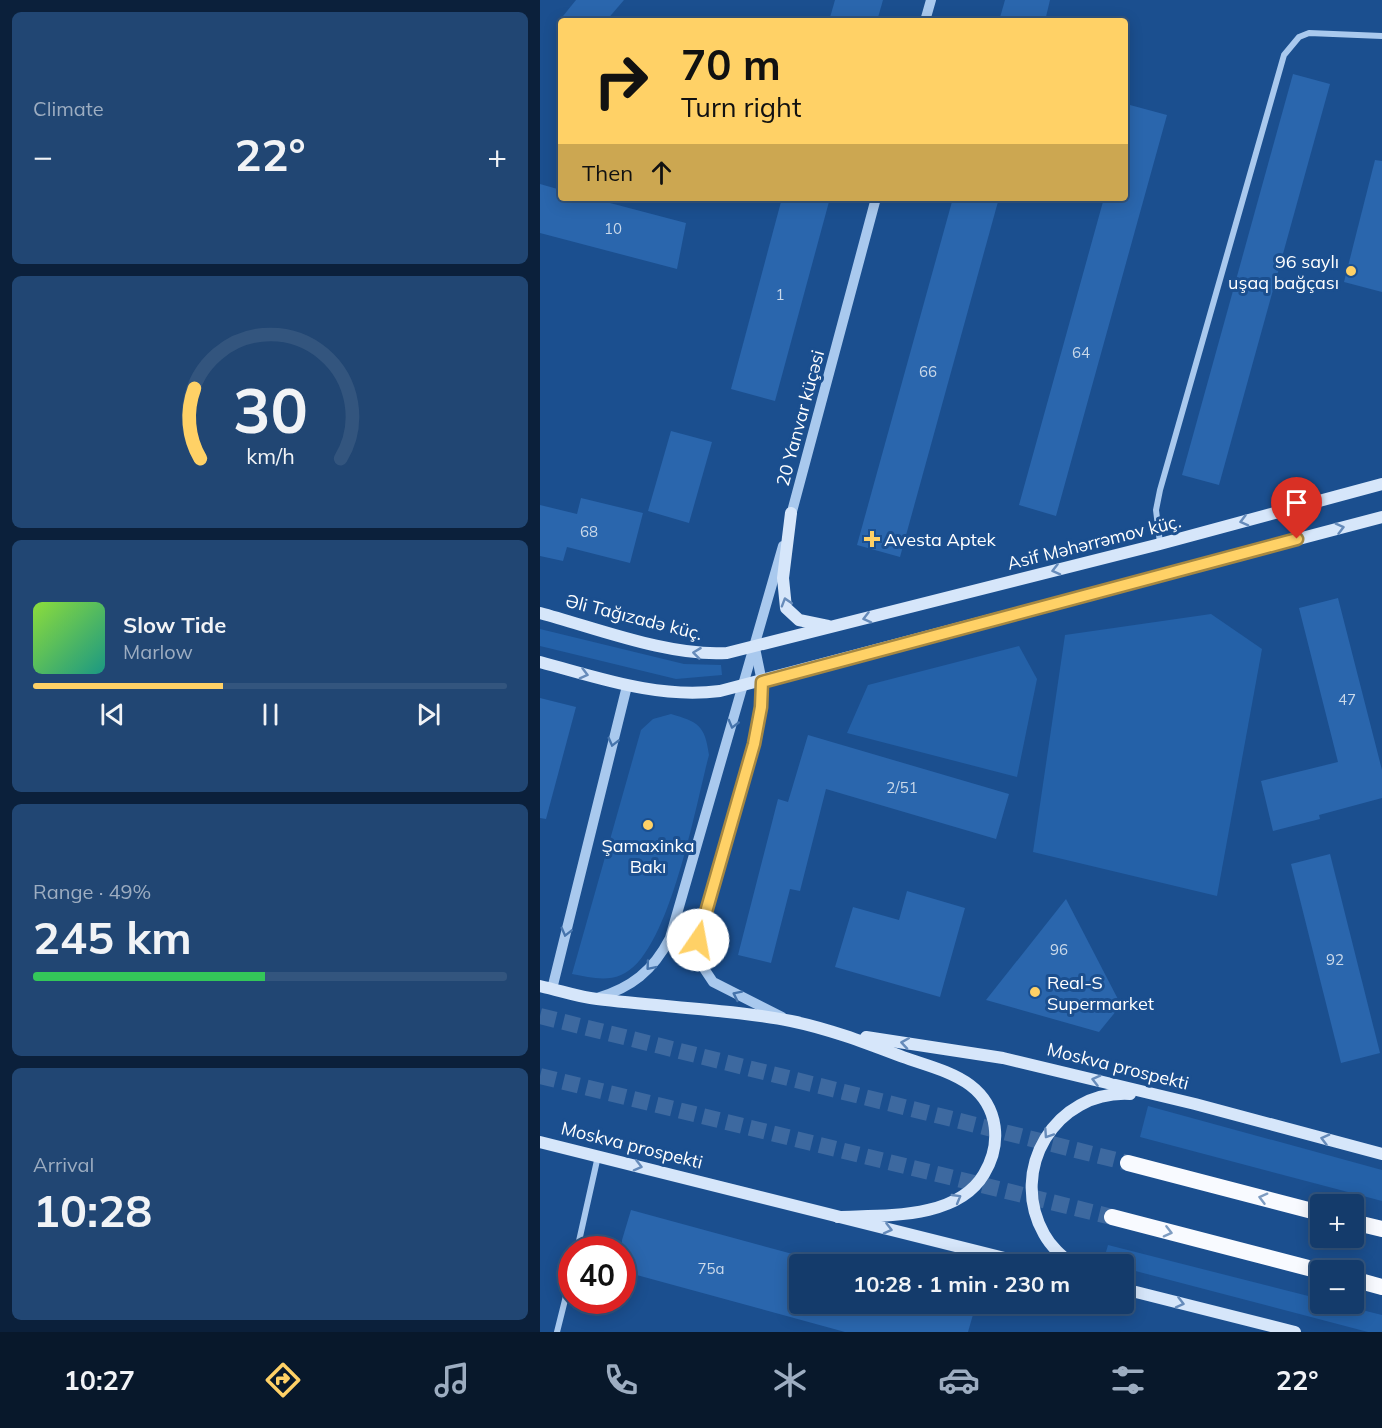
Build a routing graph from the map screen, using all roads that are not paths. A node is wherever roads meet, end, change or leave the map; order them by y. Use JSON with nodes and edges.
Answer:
{"nodes":[{"id":1,"x":931,"y":0,"type":"edge"},
{"id":2,"x":926,"y":18,"type":"edge"},
{"id":3,"x":1382,"y":36,"type":"edge"},
{"id":4,"x":875,"y":201,"type":"edge"},
{"id":5,"x":1382,"y":484,"type":"edge"},
{"id":6,"x":791,"y":513,"type":"junction"},
{"id":7,"x":1382,"y":517,"type":"edge"},
{"id":8,"x":1160,"y":544,"type":"junction"},
{"id":9,"x":540,"y":613,"type":"edge"},
{"id":10,"x":832,"y":627,"type":"junction"},
{"id":11,"x":814,"y":632,"type":"joint"},
{"id":12,"x":755,"y":647,"type":"junction"},
{"id":13,"x":540,"y":662,"type":"edge"},
{"id":14,"x":762,"y":682,"type":"junction"},
{"id":15,"x":627,"y":686,"type":"junction"},
{"id":16,"x":743,"y":686,"type":"junction"},
{"id":17,"x":546,"y":988,"type":"edge"},
{"id":18,"x":594,"y":999,"type":"junction"},
{"id":19,"x":789,"y":1021,"type":"junction"},
{"id":20,"x":841,"y":1033,"type":"junction"},
{"id":21,"x":1155,"y":1095,"type":"junction"},
{"id":22,"x":540,"y":1142,"type":"edge"},
{"id":23,"x":1382,"y":1154,"type":"edge"},
{"id":24,"x":598,"y":1156,"type":"junction"},
{"id":25,"x":1128,"y":1163,"type":"tunnel mouth"},
{"id":26,"x":1310,"y":1210,"type":"edge"},
{"id":27,"x":838,"y":1217,"type":"junction"},
{"id":28,"x":1112,"y":1217,"type":"tunnel mouth"},
{"id":29,"x":1364,"y":1225,"type":"edge"},
{"id":30,"x":1382,"y":1229,"type":"edge"},
{"id":31,"x":580,"y":1236,"type":"edge"},
{"id":32,"x":988,"y":1254,"type":"edge"},
{"id":33,"x":1060,"y":1254,"type":"edge"},
{"id":34,"x":1310,"y":1268,"type":"edge"},
{"id":35,"x":1364,"y":1282,"type":"edge"},
{"id":36,"x":1382,"y":1287,"type":"edge"},
{"id":37,"x":1134,"y":1292,"type":"edge"},
{"id":38,"x":562,"y":1314,"type":"edge"},
{"id":39,"x":557,"y":1332,"type":"edge"},
{"id":40,"x":1295,"y":1332,"type":"edge"}],
"edges":[{"from":1,"to":2,"type":"street"},
{"from":3,"to":8,"type":"street"},
{"from":4,"to":6,"type":"street","name":"20 Yanvar küçəsi"},
{"from":5,"to":8,"type":"main road","name":"Asif Məhərrəmov küç.","one_way":true},
{"from":10,"to":6,"type":"main road","one_way":true},
{"from":6,"to":12,"type":"street","name":"20 Yanvar küçəsi"},
{"from":14,"to":7,"type":"main road","one_way":true},
{"from":8,"to":10,"type":"main road","name":"Asif Məhərrəmov küç.","one_way":true},
{"from":12,"to":9,"type":"main road","name":"Əli Tağızadə küç.","one_way":true},
{"from":10,"to":11,"type":"main road","name":"Asif Məhərrəmov küç."},
{"from":11,"to":12,"type":"main road","name":"Əli Tağızadə küç."},
{"from":12,"to":14,"type":"street"},
{"from":12,"to":16,"type":"street","name":"20 Yanvar küçəsi"},
{"from":13,"to":15,"type":"main road","one_way":true},
{"from":14,"to":16,"type":"main road"},
{"from":19,"to":14,"type":"street","one_way":true},
{"from":15,"to":16,"type":"main road"},
{"from":15,"to":17,"type":"street","one_way":true},
{"from":16,"to":18,"type":"street","name":"20 Yanvar küçəsi","one_way":true},
{"from":17,"to":18,"type":"main road"},
{"from":18,"to":19,"type":"main road"},
{"from":19,"to":20,"type":"main road"},
{"from":21,"to":20,"type":"main road","name":"Moskva prospekti","one_way":true},
{"from":27,"to":20,"type":"main road","one_way":true},
{"from":23,"to":21,"type":"main road","name":"Moskva prospekti","one_way":true},
{"from":21,"to":33,"type":"main road","one_way":true},
{"from":22,"to":24,"type":"main road","name":"Moskva prospekti"},
{"from":24,"to":27,"type":"main road","name":"Moskva prospekti","one_way":true},
{"from":24,"to":31,"type":"street"},
{"from":26,"to":25,"type":"highway","one_way":true},
{"from":27,"to":32,"type":"main road","name":"Moskva prospekti","one_way":true},
{"from":28,"to":34,"type":"highway","one_way":true},
{"from":29,"to":30,"type":"highway"},
{"from":35,"to":36,"type":"highway"},
{"from":37,"to":40,"type":"main road","one_way":true},
{"from":38,"to":39,"type":"street"}]}
